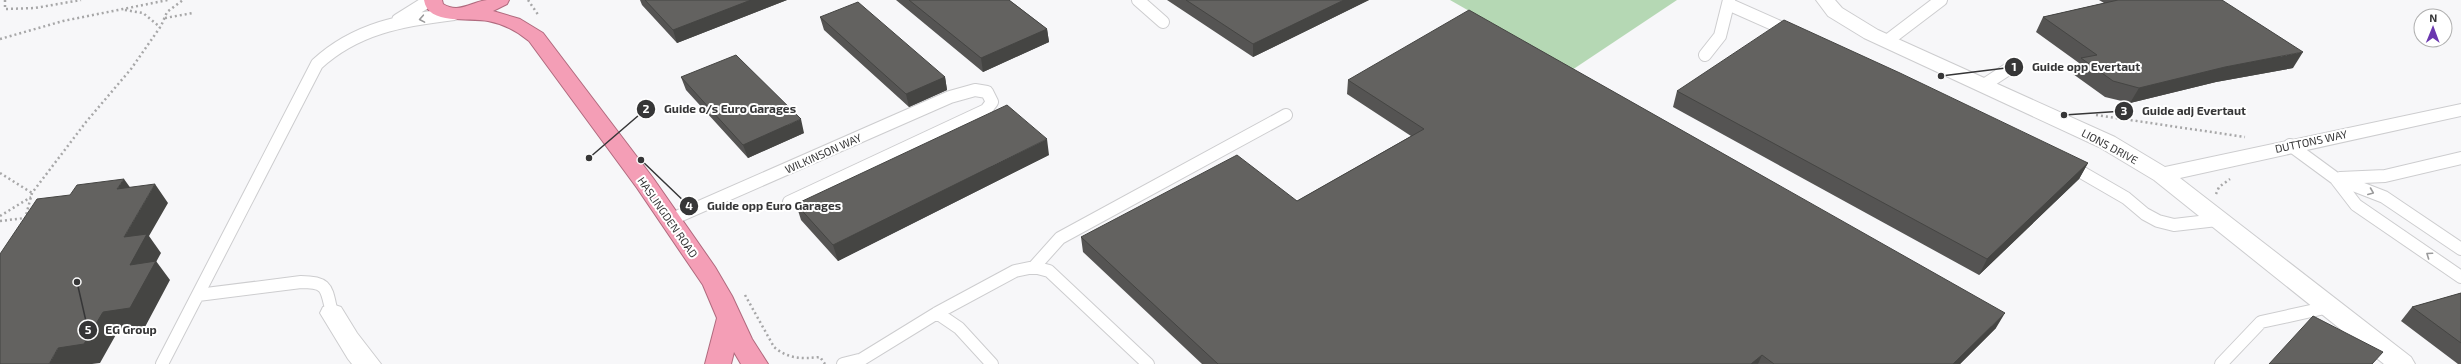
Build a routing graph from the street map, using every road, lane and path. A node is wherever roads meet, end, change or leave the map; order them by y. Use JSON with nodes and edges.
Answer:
{"nodes":[{"id":1,"x":5,"y":0,"type":"edge"},
{"id":2,"x":81,"y":0,"type":"edge"},
{"id":3,"x":168,"y":0,"type":"edge"},
{"id":4,"x":183,"y":0,"type":"edge"},
{"id":5,"x":431,"y":0,"type":"edge"},
{"id":6,"x":500,"y":0,"type":"edge"},
{"id":7,"x":514,"y":0,"type":"edge"},
{"id":8,"x":1138,"y":0,"type":"edge"},
{"id":9,"x":1825,"y":0,"type":"edge"},
{"id":10,"x":1941,"y":0,"type":"edge"},
{"id":11,"x":1729,"y":2,"type":"edge"},
{"id":12,"x":123,"y":10,"type":"junction"},
{"id":13,"x":194,"y":13,"type":"dead end"},
{"id":14,"x":464,"y":13,"type":"junction"},
{"id":15,"x":165,"y":18,"type":"junction"},
{"id":16,"x":1163,"y":22,"type":"dead end"},
{"id":17,"x":386,"y":26,"type":"junction"},
{"id":18,"x":525,"y":26,"type":"junction"},
{"id":19,"x":160,"y":27,"type":"junction"},
{"id":20,"x":1799,"y":36,"type":"edge"},
{"id":21,"x":0,"y":39,"type":"edge"},
{"id":22,"x":1888,"y":41,"type":"junction"},
{"id":23,"x":1704,"y":55,"type":"dead end"},
{"id":24,"x":2014,"y":66,"type":"dead end"},
{"id":25,"x":1984,"y":85,"type":"junction"},
{"id":26,"x":2461,"y":110,"type":"edge"},
{"id":27,"x":2091,"y":114,"type":"dead end"},
{"id":28,"x":1286,"y":115,"type":"dead end"},
{"id":29,"x":2242,"y":138,"type":"dead end"},
{"id":30,"x":2290,"y":146,"type":"junction"},
{"id":31,"x":2461,"y":158,"type":"edge"},
{"id":32,"x":2058,"y":159,"type":"edge"},
{"id":33,"x":0,"y":172,"type":"edge"},
{"id":34,"x":2162,"y":175,"type":"junction"},
{"id":35,"x":2335,"y":178,"type":"junction"},
{"id":36,"x":32,"y":193,"type":"junction"},
{"id":37,"x":31,"y":197,"type":"junction"},
{"id":38,"x":788,"y":202,"type":"dead end"},
{"id":39,"x":0,"y":216,"type":"edge"},
{"id":40,"x":25,"y":218,"type":"junction"},
{"id":41,"x":672,"y":219,"type":"junction"},
{"id":42,"x":0,"y":220,"type":"edge"},
{"id":43,"x":2217,"y":220,"type":"junction"},
{"id":44,"x":24,"y":223,"type":"edge"},
{"id":45,"x":2461,"y":249,"type":"edge"},
{"id":46,"x":1034,"y":267,"type":"junction"},
{"id":47,"x":2461,"y":277,"type":"edge"},
{"id":48,"x":743,"y":291,"type":"dead end"},
{"id":49,"x":198,"y":295,"type":"junction"},
{"id":50,"x":2329,"y":307,"type":"junction"},
{"id":51,"x":332,"y":313,"type":"joint"},
{"id":52,"x":937,"y":313,"type":"junction"},
{"id":53,"x":729,"y":319,"type":"junction"},
{"id":54,"x":857,"y":362,"type":"edge"},
{"id":55,"x":162,"y":364,"type":"edge"},
{"id":56,"x":368,"y":364,"type":"edge"},
{"id":57,"x":718,"y":364,"type":"edge"},
{"id":58,"x":755,"y":364,"type":"edge"},
{"id":59,"x":826,"y":364,"type":"edge"},
{"id":60,"x":843,"y":364,"type":"edge"},
{"id":61,"x":992,"y":364,"type":"edge"},
{"id":62,"x":1148,"y":364,"type":"edge"},
{"id":63,"x":2221,"y":364,"type":"edge"},
{"id":64,"x":2402,"y":364,"type":"edge"}],
"edges":[{"from":1,"to":2,"type":"path"},
{"from":3,"to":12,"type":"path"},
{"from":4,"to":15,"type":"path"},
{"from":5,"to":14,"type":"highway","name":"HASLINGDEN ROAD"},
{"from":5,"to":17,"type":"lane"},
{"from":6,"to":14,"type":"highway"},
{"from":7,"to":18,"type":"highway","name":"HASLINGDEN ROAD"},
{"from":8,"to":16,"type":"lane"},
{"from":9,"to":22,"type":"street","name":"LIONS DRIVE"},
{"from":10,"to":22,"type":"lane"},
{"from":11,"to":20,"type":"lane"},
{"from":11,"to":23,"type":"lane"},
{"from":12,"to":19,"type":"path"},
{"from":12,"to":21,"type":"path"},
{"from":13,"to":15,"type":"path"},
{"from":14,"to":17,"type":"lane","one_way":true},
{"from":14,"to":18,"type":"highway","name":"HASLINGDEN ROAD"},
{"from":15,"to":19,"type":"path"},
{"from":17,"to":49,"type":"lane"},
{"from":18,"to":41,"type":"highway","name":"HASLINGDEN ROAD"},
{"from":19,"to":36,"type":"path"},
{"from":22,"to":25,"type":"street","name":"LIONS DRIVE"},
{"from":24,"to":25,"type":"lane"},
{"from":25,"to":34,"type":"street","name":"LIONS DRIVE"},
{"from":26,"to":30,"type":"street","name":"DUTTONS WAY"},
{"from":27,"to":29,"type":"path"},
{"from":28,"to":46,"type":"lane"},
{"from":30,"to":34,"type":"street","name":"DUTTONS WAY"},
{"from":30,"to":35,"type":"lane"},
{"from":31,"to":35,"type":"lane"},
{"from":32,"to":43,"type":"lane"},
{"from":33,"to":36,"type":"path"},
{"from":34,"to":43,"type":"street","name":"LIONS DRIVE"},
{"from":35,"to":45,"type":"lane","one_way":true},
{"from":47,"to":35,"type":"lane","one_way":true},
{"from":36,"to":37,"type":"path"},
{"from":37,"to":39,"type":"path"},
{"from":37,"to":40,"type":"path"},
{"from":38,"to":41,"type":"lane","name":"WILKINSON WAY"},
{"from":40,"to":42,"type":"path"},
{"from":40,"to":44,"type":"path"},
{"from":41,"to":53,"type":"highway","name":"HASLINGDEN ROAD"},
{"from":43,"to":50,"type":"street","name":"LIONS DRIVE"},
{"from":46,"to":52,"type":"lane"},
{"from":46,"to":62,"type":"lane"},
{"from":48,"to":59,"type":"path"},
{"from":49,"to":51,"type":"lane"},
{"from":49,"to":55,"type":"lane"},
{"from":50,"to":63,"type":"lane"},
{"from":50,"to":64,"type":"street","name":"LIONS DRIVE"},
{"from":51,"to":56,"type":"street"},
{"from":52,"to":54,"type":"lane"},
{"from":52,"to":61,"type":"lane"},
{"from":53,"to":57,"type":"highway"},
{"from":53,"to":58,"type":"highway","name":"HASLINGDEN ROAD"},
{"from":54,"to":60,"type":"lane"}]}
